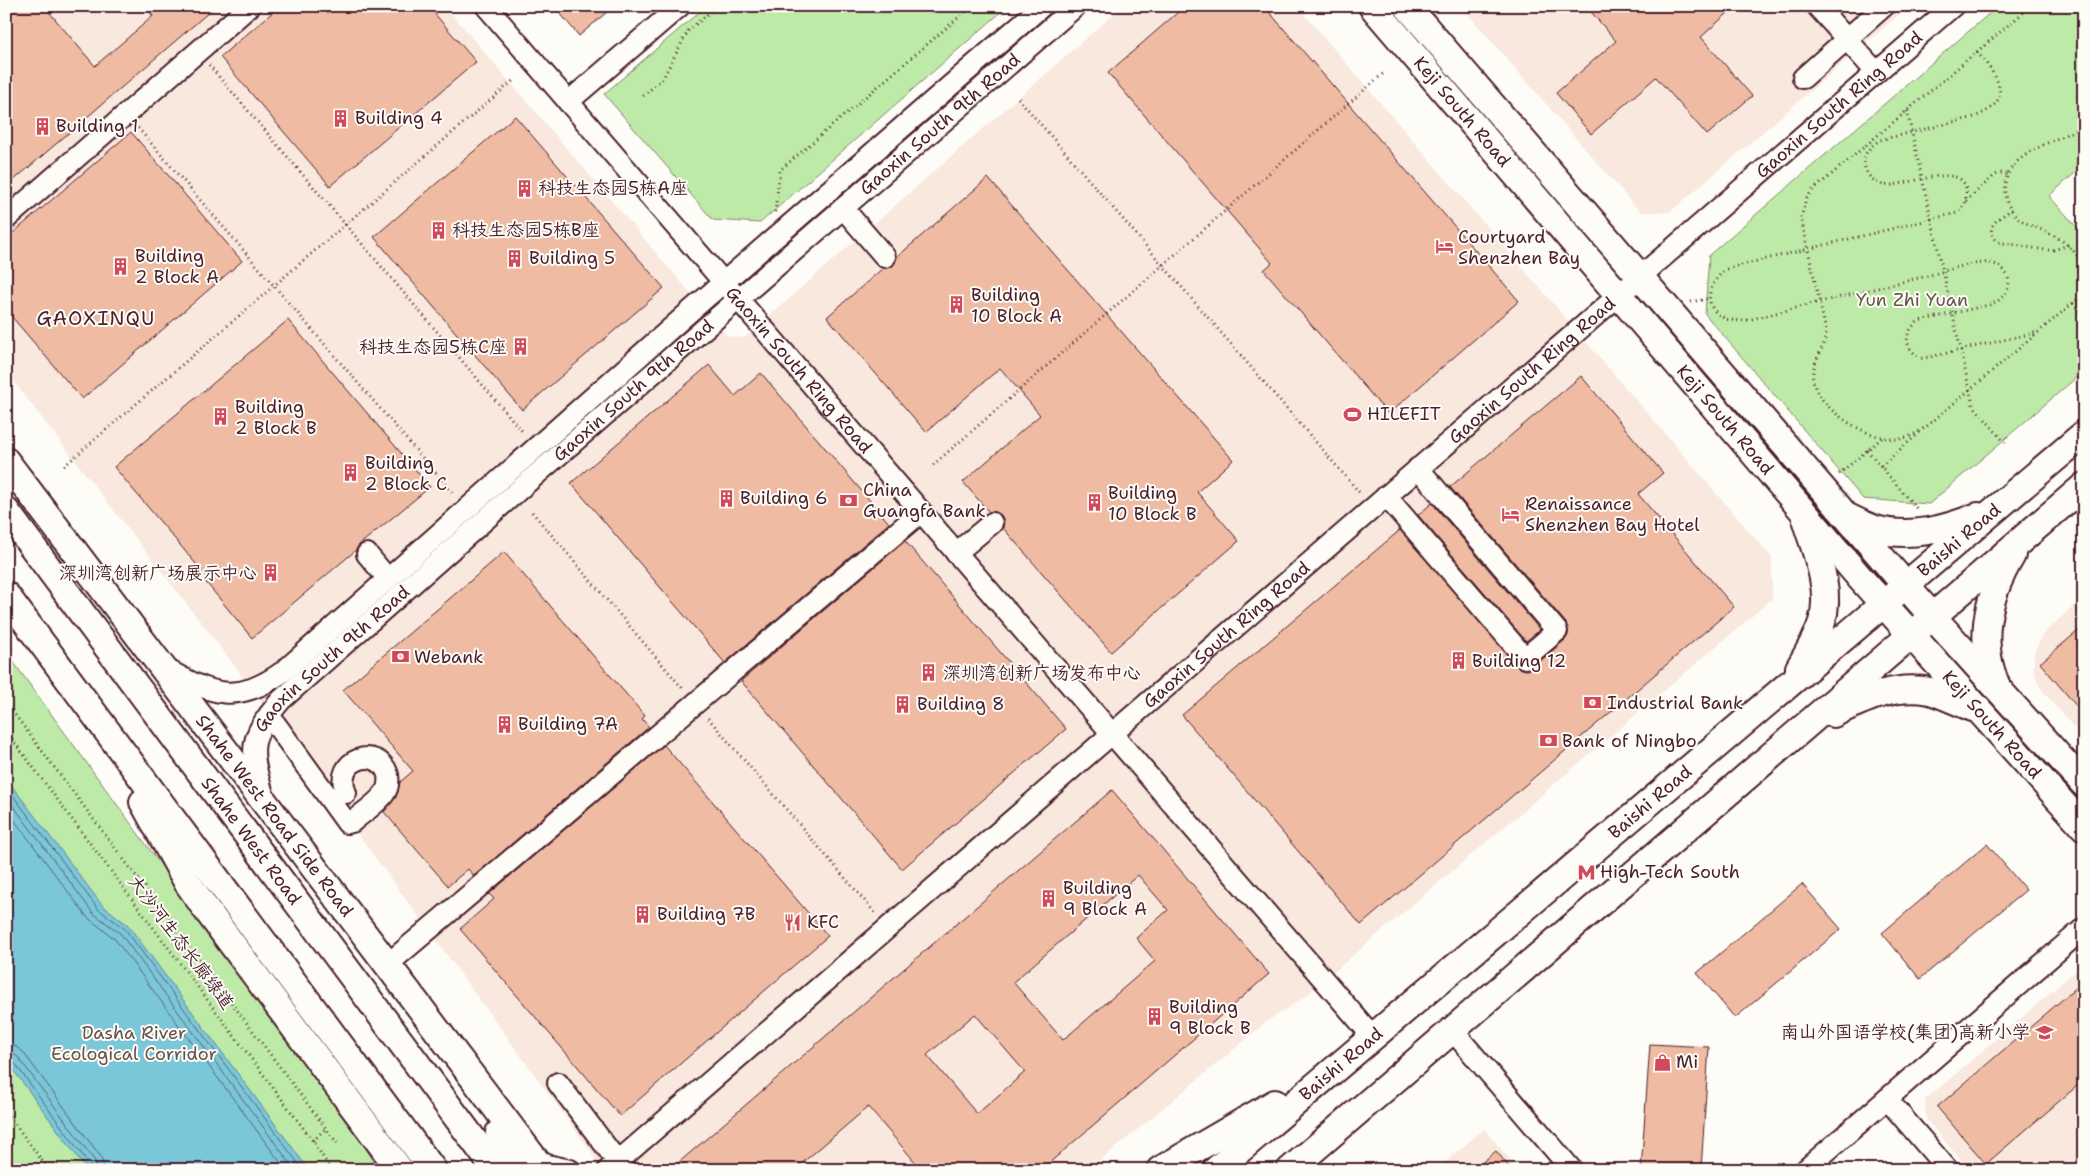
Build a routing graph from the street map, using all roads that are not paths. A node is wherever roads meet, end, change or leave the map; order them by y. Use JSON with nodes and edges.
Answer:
{"nodes":[{"id":1,"x":250,"y":6,"type":"edge"},
{"id":2,"x":486,"y":6,"type":"edge"},
{"id":3,"x":679,"y":6,"type":"edge"},
{"id":4,"x":1042,"y":6,"type":"edge"},
{"id":5,"x":1076,"y":6,"type":"edge"},
{"id":6,"x":1372,"y":6,"type":"edge"},
{"id":7,"x":1407,"y":6,"type":"edge"},
{"id":8,"x":1817,"y":6,"type":"edge"},
{"id":9,"x":1884,"y":6,"type":"edge"},
{"id":10,"x":1953,"y":6,"type":"edge"},
{"id":11,"x":1846,"y":39,"type":"junction"},
{"id":12,"x":1876,"y":72,"type":"junction"},
{"id":13,"x":1803,"y":78,"type":"dead end"},
{"id":14,"x":568,"y":102,"type":"junction"},
{"id":15,"x":843,"y":208,"type":"junction"},
{"id":16,"x":6,"y":219,"type":"edge"},
{"id":17,"x":885,"y":258,"type":"dead end"},
{"id":18,"x":1640,"y":276,"type":"junction"},
{"id":19,"x":724,"y":282,"type":"junction"},
{"id":20,"x":1618,"y":294,"type":"junction"},
{"id":21,"x":738,"y":299,"type":"junction"},
{"id":22,"x":2084,"y":434,"type":"edge"},
{"id":23,"x":6,"y":461,"type":"edge"},
{"id":24,"x":1418,"y":468,"type":"junction"},
{"id":25,"x":2084,"y":486,"type":"edge"},
{"id":26,"x":1386,"y":496,"type":"junction"},
{"id":27,"x":1995,"y":509,"type":"junction"},
{"id":28,"x":1802,"y":510,"type":"junction"},
{"id":29,"x":6,"y":511,"type":"edge"},
{"id":30,"x":921,"y":512,"type":"junction"},
{"id":31,"x":1847,"y":517,"type":"junction"},
{"id":32,"x":992,"y":522,"type":"dead end"},
{"id":33,"x":2022,"y":539,"type":"junction"},
{"id":34,"x":956,"y":553,"type":"junction"},
{"id":35,"x":367,"y":554,"type":"dead end"},
{"id":36,"x":388,"y":579,"type":"junction"},
{"id":37,"x":1906,"y":585,"type":"junction"},
{"id":38,"x":6,"y":595,"type":"edge"},
{"id":39,"x":1883,"y":604,"type":"junction"},
{"id":40,"x":1932,"y":616,"type":"junction"},
{"id":41,"x":1911,"y":635,"type":"junction"},
{"id":42,"x":164,"y":668,"type":"junction"},
{"id":43,"x":1792,"y":681,"type":"junction"},
{"id":44,"x":1999,"y":691,"type":"junction"},
{"id":45,"x":91,"y":710,"type":"junction"},
{"id":46,"x":1978,"y":710,"type":"junction"},
{"id":47,"x":268,"y":715,"type":"junction"},
{"id":48,"x":1112,"y":734,"type":"junction"},
{"id":49,"x":1791,"y":738,"type":"junction"},
{"id":50,"x":2084,"y":784,"type":"edge"},
{"id":51,"x":346,"y":793,"type":"dead end"},
{"id":52,"x":266,"y":806,"type":"junction"},
{"id":53,"x":2084,"y":827,"type":"edge"},
{"id":54,"x":2084,"y":928,"type":"edge"},
{"id":55,"x":388,"y":964,"type":"junction"},
{"id":56,"x":1452,"y":1031,"type":"junction"},
{"id":57,"x":1373,"y":1037,"type":"junction"},
{"id":58,"x":1332,"y":1070,"type":"junction"},
{"id":59,"x":558,"y":1083,"type":"dead end"},
{"id":60,"x":1887,"y":1099,"type":"junction"},
{"id":61,"x":532,"y":1166,"type":"edge"},
{"id":62,"x":608,"y":1167,"type":"edge"},
{"id":63,"x":400,"y":1170,"type":"edge"},
{"id":64,"x":433,"y":1170,"type":"edge"},
{"id":65,"x":496,"y":1170,"type":"edge"},
{"id":66,"x":570,"y":1170,"type":"edge"},
{"id":67,"x":1160,"y":1170,"type":"edge"},
{"id":68,"x":1216,"y":1170,"type":"edge"},
{"id":69,"x":1290,"y":1170,"type":"edge"},
{"id":70,"x":1572,"y":1170,"type":"edge"},
{"id":71,"x":1805,"y":1170,"type":"edge"},
{"id":72,"x":1948,"y":1170,"type":"edge"}],
"edges":[{"from":1,"to":16,"type":"street"},
{"from":2,"to":14,"type":"street","name":"Gaoxin South Ring Road"},
{"from":3,"to":14,"type":"street"},
{"from":4,"to":19,"type":"street","name":"Gaoxin South 9th Road"},
{"from":5,"to":15,"type":"street","name":"Gaoxin South 9th Road"},
{"from":6,"to":20,"type":"main road","name":"Keji South Road"},
{"from":7,"to":18,"type":"main road","name":"Keji South Road"},
{"from":8,"to":11,"type":"street"},
{"from":9,"to":11,"type":"street"},
{"from":10,"to":12,"type":"street","name":"Gaoxin South Ring Road"},
{"from":11,"to":12,"type":"street"},
{"from":11,"to":13,"type":"street"},
{"from":12,"to":18,"type":"street","name":"Gaoxin South Ring Road"},
{"from":14,"to":19,"type":"street","name":"Gaoxin South Ring Road"},
{"from":15,"to":17,"type":"street"},
{"from":15,"to":21,"type":"street","name":"Gaoxin South 9th Road"},
{"from":18,"to":20,"type":"street","name":"Gaoxin South Ring Road"},
{"from":18,"to":31,"type":"main road","name":"Keji South Road"},
{"from":19,"to":21,"type":"street","name":"Gaoxin South Ring Road"},
{"from":19,"to":36,"type":"street","name":"Gaoxin South 9th Road"},
{"from":20,"to":24,"type":"street","name":"Gaoxin South Ring Road"},
{"from":20,"to":28,"type":"main road","name":"Keji South Road"},
{"from":21,"to":30,"type":"street","name":"Gaoxin South Ring Road"},
{"from":21,"to":47,"type":"street","name":"Gaoxin South 9th Road"},
{"from":22,"to":27,"type":"main road","name":"Baishi Road"},
{"from":23,"to":42,"type":"main road","name":"Shahe West Road Side Road"},
{"from":24,"to":26,"type":"street","name":"Gaoxin South Ring Road"},
{"from":24,"to":26,"type":"street"},
{"from":25,"to":33,"type":"main road"},
{"from":26,"to":48,"type":"street","name":"Gaoxin South Ring Road"},
{"from":27,"to":31,"type":"main road"},
{"from":27,"to":37,"type":"main road","name":"Baishi Road"},
{"from":28,"to":39,"type":"main road","name":"Keji South Road"},
{"from":28,"to":43,"type":"main road"},
{"from":29,"to":65,"type":"main road","name":"Shahe West Road"},
{"from":30,"to":34,"type":"street","name":"Gaoxin South Ring Road"},
{"from":30,"to":55,"type":"street"},
{"from":31,"to":37,"type":"main road","name":"Keji South Road"},
{"from":32,"to":34,"type":"street"},
{"from":33,"to":40,"type":"main road"},
{"from":33,"to":44,"type":"main road"},
{"from":34,"to":48,"type":"street","name":"Gaoxin South Ring Road"},
{"from":35,"to":36,"type":"street"},
{"from":36,"to":42,"type":"street","name":"Gaoxin South 9th Road"},
{"from":37,"to":39,"type":"main road","name":"Baishi Road"},
{"from":37,"to":40,"type":"main road","name":"Keji South Road"},
{"from":38,"to":45,"type":"main road"},
{"from":39,"to":41,"type":"main road","name":"Keji South Road"},
{"from":39,"to":43,"type":"main road","name":"Baishi Road"},
{"from":40,"to":41,"type":"main road"},
{"from":40,"to":44,"type":"main road","name":"Keji South Road"},
{"from":41,"to":46,"type":"main road","name":"Keji South Road"},
{"from":41,"to":49,"type":"main road"},
{"from":42,"to":52,"type":"main road","name":"Shahe West Road Side Road"},
{"from":43,"to":57,"type":"main road","name":"Baishi Road"},
{"from":44,"to":50,"type":"main road","name":"Keji South Road"},
{"from":45,"to":63,"type":"main road"},
{"from":45,"to":64,"type":"main road"},
{"from":46,"to":49,"type":"main road"},
{"from":46,"to":53,"type":"main road","name":"Keji South Road"},
{"from":47,"to":51,"type":"street"},
{"from":47,"to":52,"type":"street","name":"Gaoxin South 9th Road"},
{"from":48,"to":57,"type":"street","name":"Gaoxin South Ring Road"},
{"from":48,"to":62,"type":"street"},
{"from":49,"to":56,"type":"main road"},
{"from":52,"to":55,"type":"main road","name":"Shahe West Road Side Road"},
{"from":54,"to":60,"type":"street"},
{"from":55,"to":61,"type":"main road","name":"Shahe West Road Side Road"},
{"from":56,"to":69,"type":"main road"},
{"from":56,"to":70,"type":"street"},
{"from":57,"to":58,"type":"main road","name":"Baishi Road"},
{"from":58,"to":67,"type":"main road"},
{"from":58,"to":68,"type":"main road","name":"Baishi Road"},
{"from":59,"to":62,"type":"street"},
{"from":60,"to":71,"type":"street"},
{"from":60,"to":72,"type":"street"},
{"from":61,"to":66,"type":"street"}]}
